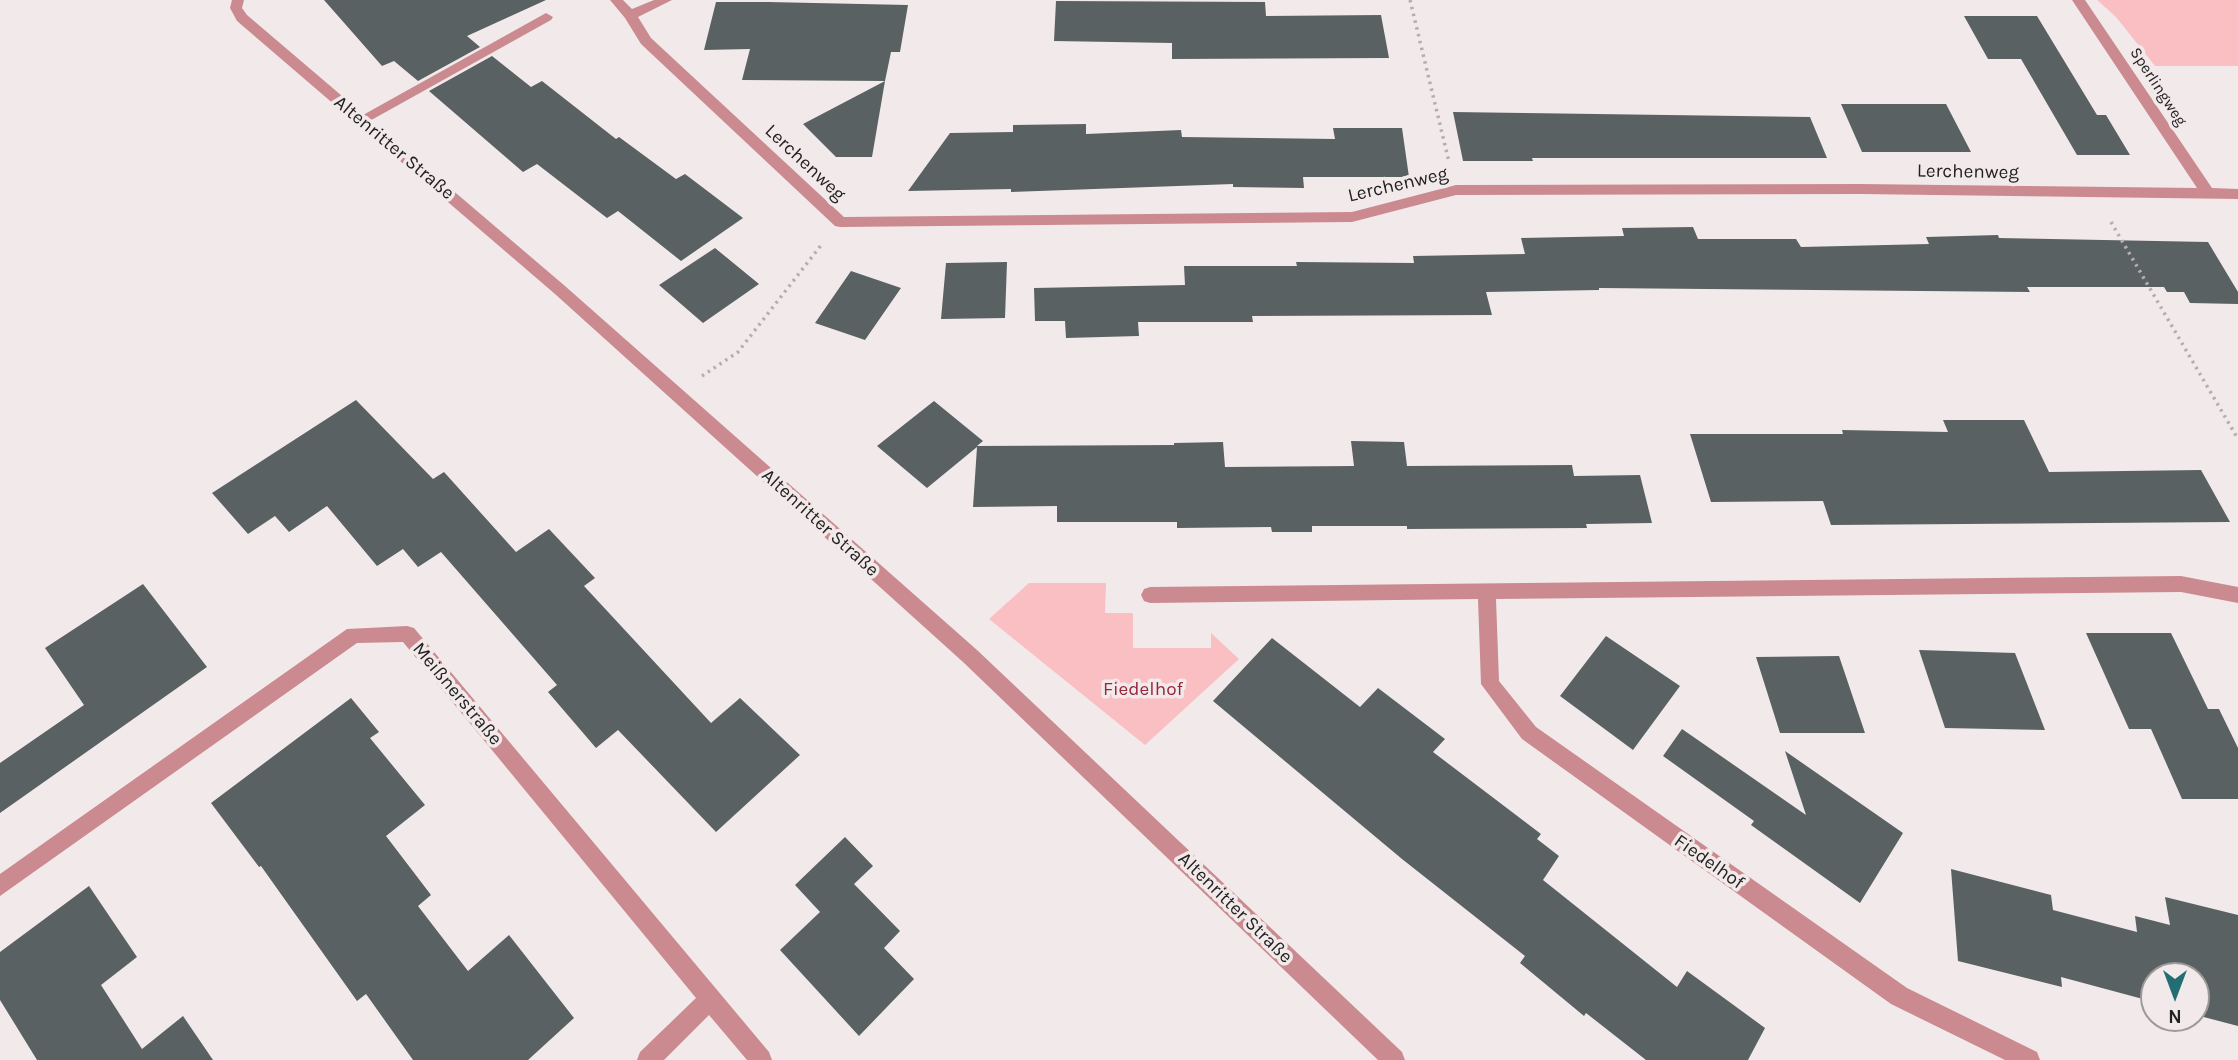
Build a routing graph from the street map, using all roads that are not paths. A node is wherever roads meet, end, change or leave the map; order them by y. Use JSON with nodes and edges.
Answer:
{"nodes":[{"id":1,"x":239,"y":0,"type":"edge"},
{"id":2,"x":616,"y":0,"type":"edge"},
{"id":3,"x":666,"y":0,"type":"edge"},
{"id":4,"x":2078,"y":0,"type":"edge"},
{"id":5,"x":630,"y":15,"type":"junction"},
{"id":6,"x":546,"y":17,"type":"dead end"},
{"id":7,"x":361,"y":120,"type":"junction"},
{"id":8,"x":2208,"y":194,"type":"junction"},
{"id":9,"x":2238,"y":194,"type":"edge"},
{"id":10,"x":1487,"y":592,"type":"junction"},
{"id":11,"x":2238,"y":594,"type":"edge"},
{"id":12,"x":1150,"y":595,"type":"dead end"},
{"id":13,"x":0,"y":886,"type":"edge"},
{"id":14,"x":710,"y":999,"type":"junction"},
{"id":15,"x":648,"y":1060,"type":"edge"},
{"id":16,"x":761,"y":1060,"type":"edge"},
{"id":17,"x":1394,"y":1060,"type":"edge"},
{"id":18,"x":2029,"y":1060,"type":"edge"}],
"edges":[{"from":1,"to":7,"type":"street","name":"Altenritter Straße"},
{"from":2,"to":5,"type":"street","name":"Lerchenweg"},
{"from":3,"to":5,"type":"street"},
{"from":4,"to":8,"type":"street","name":"Sperlingweg"},
{"from":5,"to":8,"type":"street","name":"Lerchenweg"},
{"from":6,"to":7,"type":"street"},
{"from":7,"to":17,"type":"street","name":"Altenritter Straße"},
{"from":8,"to":9,"type":"street","name":"Lerchenweg"},
{"from":10,"to":11,"type":"street"},
{"from":10,"to":12,"type":"street"},
{"from":10,"to":18,"type":"street","name":"Fiedelhof"},
{"from":13,"to":14,"type":"street","name":"Meißnerstraße"},
{"from":14,"to":15,"type":"street"},
{"from":14,"to":16,"type":"street","name":"Meißnerstraße"}]}
